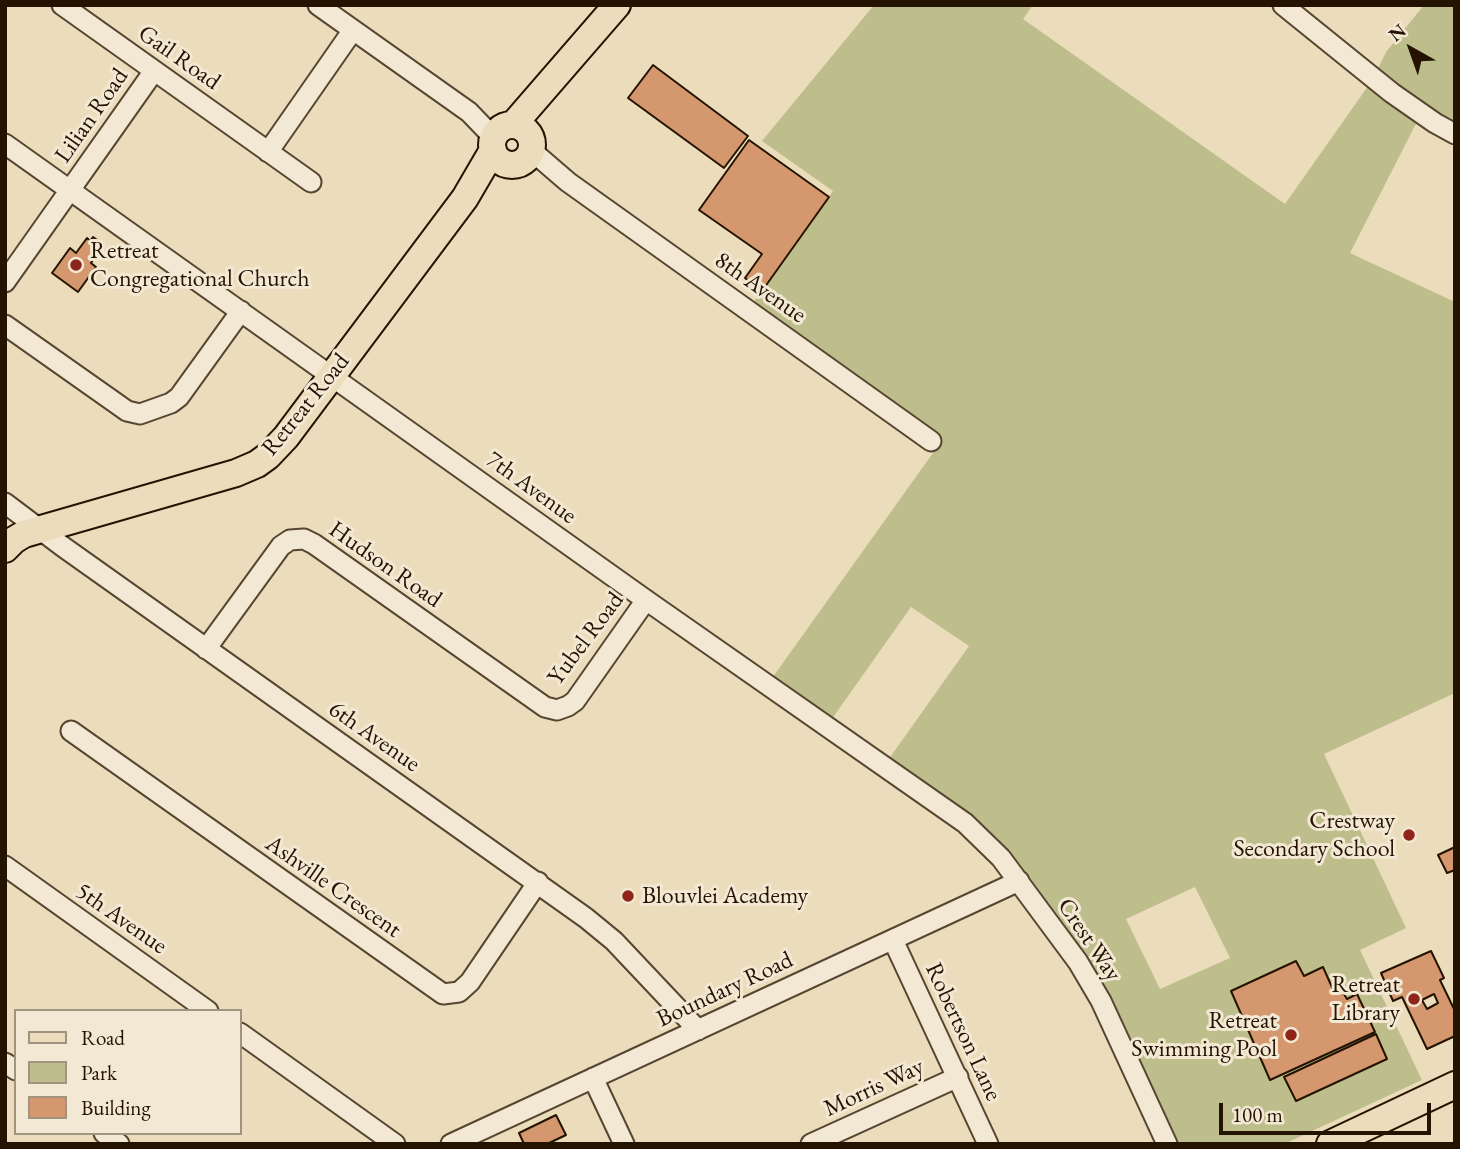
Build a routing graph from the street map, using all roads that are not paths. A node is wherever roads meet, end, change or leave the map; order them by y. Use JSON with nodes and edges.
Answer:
{"nodes":[{"id":1,"x":62,"y":5,"type":"edge"},
{"id":2,"x":318,"y":5,"type":"edge"},
{"id":3,"x":617,"y":5,"type":"edge"},
{"id":4,"x":1283,"y":5,"type":"edge"},
{"id":5,"x":353,"y":30,"type":"junction"},
{"id":6,"x":154,"y":71,"type":"junction"},
{"id":7,"x":1455,"y":134,"type":"edge"},
{"id":8,"x":5,"y":144,"type":"edge"},
{"id":9,"x":512,"y":145,"type":"junction"},
{"id":10,"x":268,"y":152,"type":"junction"},
{"id":11,"x":311,"y":182,"type":"dead end"},
{"id":12,"x":71,"y":190,"type":"junction"},
{"id":13,"x":5,"y":282,"type":"edge"},
{"id":14,"x":241,"y":311,"type":"junction"},
{"id":15,"x":5,"y":325,"type":"edge"},
{"id":16,"x":332,"y":376,"type":"junction"},
{"id":17,"x":931,"y":442,"type":"dead end"},
{"id":18,"x":5,"y":503,"type":"edge"},
{"id":19,"x":39,"y":529,"type":"junction"},
{"id":20,"x":5,"y":550,"type":"edge"},
{"id":21,"x":646,"y":600,"type":"junction"},
{"id":22,"x":206,"y":649,"type":"junction"},
{"id":23,"x":565,"y":708,"type":"joint"},
{"id":24,"x":71,"y":731,"type":"dead end"},
{"id":25,"x":5,"y":866,"type":"edge"},
{"id":26,"x":1019,"y":881,"type":"junction"},
{"id":27,"x":538,"y":883,"type":"junction"},
{"id":28,"x":893,"y":940,"type":"junction"},
{"id":29,"x":205,"y":1009,"type":"edge"},
{"id":30,"x":698,"y":1030,"type":"junction"},
{"id":31,"x":242,"y":1034,"type":"edge"},
{"id":32,"x":958,"y":1077,"type":"junction"},
{"id":33,"x":593,"y":1078,"type":"junction"},
{"id":34,"x":1455,"y":1085,"type":"edge"},
{"id":35,"x":395,"y":1144,"type":"edge"},
{"id":36,"x":451,"y":1144,"type":"edge"},
{"id":37,"x":624,"y":1144,"type":"edge"},
{"id":38,"x":811,"y":1144,"type":"edge"},
{"id":39,"x":988,"y":1144,"type":"edge"},
{"id":40,"x":1167,"y":1144,"type":"edge"},
{"id":41,"x":1330,"y":1144,"type":"edge"}],
"edges":[{"from":1,"to":6,"type":"street","name":"Gail Road"},
{"from":2,"to":5,"type":"street","name":"8th Avenue"},
{"from":3,"to":9,"type":"main road","name":"Retreat Road"},
{"from":4,"to":7,"type":"street"},
{"from":5,"to":9,"type":"street","name":"8th Avenue"},
{"from":5,"to":10,"type":"street"},
{"from":6,"to":10,"type":"street","name":"Gail Road"},
{"from":6,"to":12,"type":"street","name":"Lilian Road"},
{"from":8,"to":12,"type":"street","name":"7th Avenue"},
{"from":9,"to":16,"type":"main road","name":"Retreat Road"},
{"from":9,"to":17,"type":"street","name":"8th Avenue"},
{"from":10,"to":11,"type":"street","name":"Gail Road"},
{"from":12,"to":13,"type":"street","name":"Lilian Road"},
{"from":12,"to":14,"type":"street","name":"7th Avenue"},
{"from":14,"to":15,"type":"street"},
{"from":14,"to":16,"type":"street","name":"7th Avenue"},
{"from":16,"to":19,"type":"main road","name":"Retreat Road"},
{"from":16,"to":21,"type":"street","name":"7th Avenue"},
{"from":18,"to":19,"type":"street","name":"6th Avenue"},
{"from":19,"to":20,"type":"main road","name":"Retreat Road"},
{"from":19,"to":22,"type":"street","name":"6th Avenue"},
{"from":21,"to":23,"type":"street","name":"Yubel Road"},
{"from":21,"to":26,"type":"street","name":"7th Avenue"},
{"from":22,"to":23,"type":"street","name":"Hudson Road"},
{"from":22,"to":27,"type":"street","name":"6th Avenue"},
{"from":24,"to":27,"type":"street","name":"Ashville Crescent"},
{"from":25,"to":29,"type":"street","name":"5th Avenue"},
{"from":26,"to":28,"type":"street","name":"Boundary Road"},
{"from":26,"to":40,"type":"street","name":"Crest Way"},
{"from":27,"to":30,"type":"street","name":"6th Avenue"},
{"from":28,"to":30,"type":"street","name":"Boundary Road"},
{"from":28,"to":32,"type":"street","name":"Robertson Lane"},
{"from":30,"to":33,"type":"street","name":"Boundary Road"},
{"from":31,"to":35,"type":"street"},
{"from":32,"to":38,"type":"street","name":"Morris Way"},
{"from":32,"to":39,"type":"street","name":"Robertson Lane"},
{"from":33,"to":36,"type":"street","name":"Boundary Road"},
{"from":33,"to":37,"type":"street"},
{"from":34,"to":41,"type":"main road"}]}
